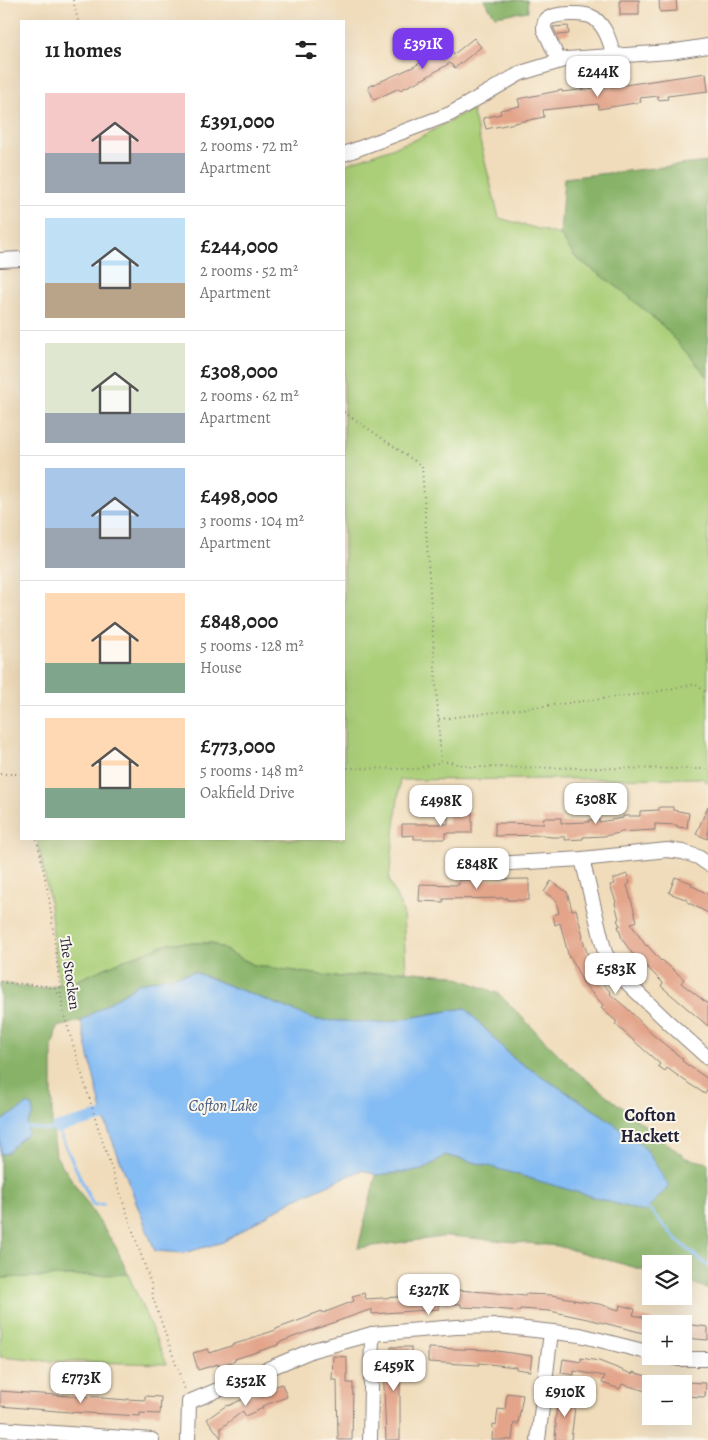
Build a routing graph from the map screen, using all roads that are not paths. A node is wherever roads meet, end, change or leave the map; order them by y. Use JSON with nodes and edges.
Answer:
{"nodes":[{"id":1,"x":708,"y":46,"type":"edge"},
{"id":2,"x":614,"y":56,"type":"junction"},
{"id":3,"x":559,"y":62,"type":"junction"},
{"id":4,"x":345,"y":154,"type":"edge"},
{"id":5,"x":20,"y":259,"type":"edge"},
{"id":6,"x":0,"y":260,"type":"edge"},
{"id":7,"x":582,"y":859,"type":"junction"},
{"id":8,"x":708,"y":864,"type":"edge"},
{"id":9,"x":460,"y":866,"type":"dead end"},
{"id":10,"x":708,"y":1058,"type":"edge"},
{"id":11,"x":551,"y":1332,"type":"junction"},
{"id":12,"x":372,"y":1334,"type":"junction"},
{"id":13,"x":642,"y":1351,"type":"edge"},
{"id":14,"x":692,"y":1359,"type":"edge"},
{"id":15,"x":708,"y":1359,"type":"edge"},
{"id":16,"x":0,"y":1429,"type":"edge"},
{"id":17,"x":34,"y":1436,"type":"edge"},
{"id":18,"x":152,"y":1440,"type":"edge"},
{"id":19,"x":188,"y":1440,"type":"edge"},
{"id":20,"x":370,"y":1440,"type":"edge"},
{"id":21,"x":538,"y":1440,"type":"edge"}],
"edges":[{"from":1,"to":2,"type":"street"},
{"from":2,"to":3,"type":"street"},
{"from":2,"to":3,"type":"street"},
{"from":3,"to":4,"type":"street"},
{"from":5,"to":6,"type":"street"},
{"from":7,"to":8,"type":"street"},
{"from":7,"to":9,"type":"street"},
{"from":7,"to":10,"type":"street"},
{"from":11,"to":12,"type":"street"},
{"from":11,"to":13,"type":"street"},
{"from":11,"to":21,"type":"street"},
{"from":12,"to":19,"type":"street"},
{"from":12,"to":20,"type":"street"},
{"from":14,"to":15,"type":"street"},
{"from":16,"to":17,"type":"street"},
{"from":17,"to":18,"type":"street"}]}
